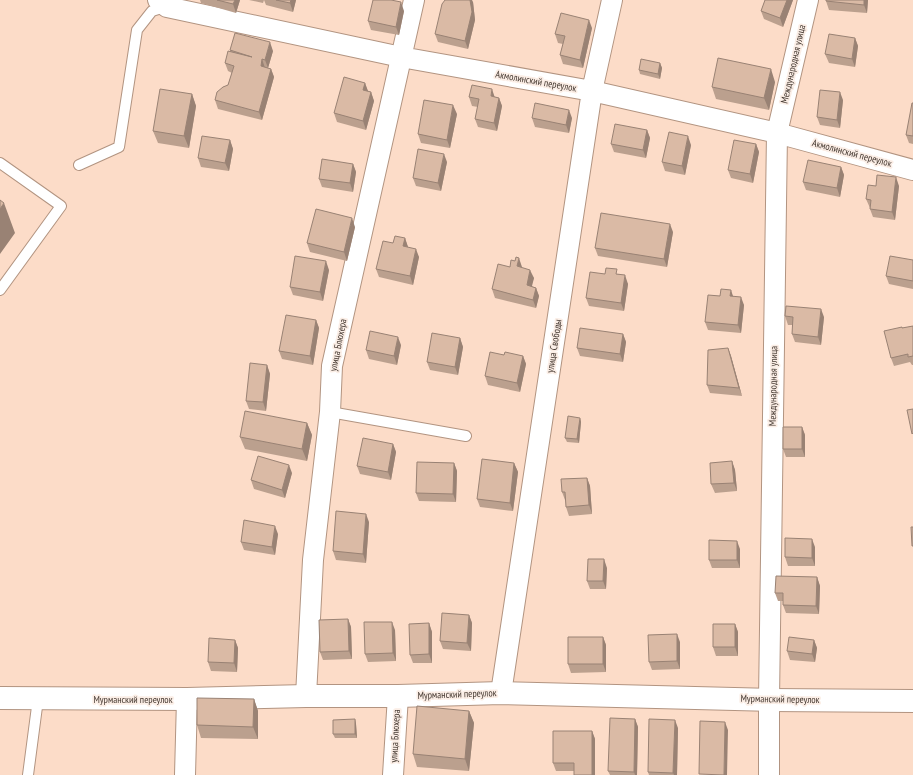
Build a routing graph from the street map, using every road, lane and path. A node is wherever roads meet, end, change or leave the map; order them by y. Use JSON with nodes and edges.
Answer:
{"nodes":[{"id":1,"x":414,"y":0,"type":"edge"},
{"id":2,"x":612,"y":0,"type":"edge"},
{"id":3,"x":808,"y":0,"type":"edge"},
{"id":4,"x":167,"y":2,"type":"edge"},
{"id":5,"x":401,"y":57,"type":"junction"},
{"id":6,"x":592,"y":91,"type":"junction"},
{"id":7,"x":777,"y":133,"type":"junction"},
{"id":8,"x":0,"y":162,"type":"edge"},
{"id":9,"x":79,"y":165,"type":"dead end"},
{"id":10,"x":913,"y":170,"type":"edge"},
{"id":11,"x":0,"y":290,"type":"edge"},
{"id":12,"x":330,"y":412,"type":"junction"},
{"id":13,"x":466,"y":436,"type":"dead end"},
{"id":14,"x":501,"y":693,"type":"junction"},
{"id":15,"x":306,"y":696,"type":"junction"},
{"id":16,"x":398,"y":696,"type":"junction"},
{"id":17,"x":0,"y":698,"type":"edge"},
{"id":18,"x":38,"y":699,"type":"junction"},
{"id":19,"x":187,"y":699,"type":"junction"},
{"id":20,"x":769,"y":700,"type":"junction"},
{"id":21,"x":913,"y":701,"type":"edge"},
{"id":22,"x":28,"y":775,"type":"edge"},
{"id":23,"x":185,"y":775,"type":"edge"},
{"id":24,"x":393,"y":775,"type":"edge"},
{"id":25,"x":769,"y":775,"type":"edge"}],
"edges":[{"from":1,"to":5,"type":"street","name":"улица Блюхера"},
{"from":2,"to":6,"type":"street","name":"улица Свободы"},
{"from":3,"to":7,"type":"street","name":"Международная улица"},
{"from":4,"to":5,"type":"street","name":"Акмолинский переулок"},
{"from":4,"to":9,"type":"lane"},
{"from":5,"to":6,"type":"street","name":"Акмолинский переулок"},
{"from":5,"to":12,"type":"street","name":"улица Блюхера"},
{"from":6,"to":7,"type":"street","name":"Акмолинский переулок"},
{"from":6,"to":14,"type":"street","name":"улица Свободы"},
{"from":7,"to":10,"type":"street","name":"Акмолинский переулок"},
{"from":7,"to":20,"type":"street","name":"Международная улица"},
{"from":8,"to":11,"type":"lane"},
{"from":12,"to":13,"type":"lane"},
{"from":12,"to":15,"type":"street","name":"улица Блюхера"},
{"from":14,"to":16,"type":"street","name":"Мурманский переулок"},
{"from":14,"to":20,"type":"street","name":"Мурманский переулок"},
{"from":15,"to":16,"type":"street","name":"Мурманский переулок"},
{"from":15,"to":19,"type":"street","name":"Мурманский переулок"},
{"from":16,"to":24,"type":"street","name":"улица Блюхера"},
{"from":17,"to":18,"type":"street","name":"Мурманский переулок"},
{"from":18,"to":19,"type":"street","name":"Мурманский переулок"},
{"from":18,"to":22,"type":"lane"},
{"from":19,"to":23,"type":"street"},
{"from":20,"to":21,"type":"street","name":"Мурманский переулок"},
{"from":20,"to":25,"type":"street","name":"Международная улица"}]}
